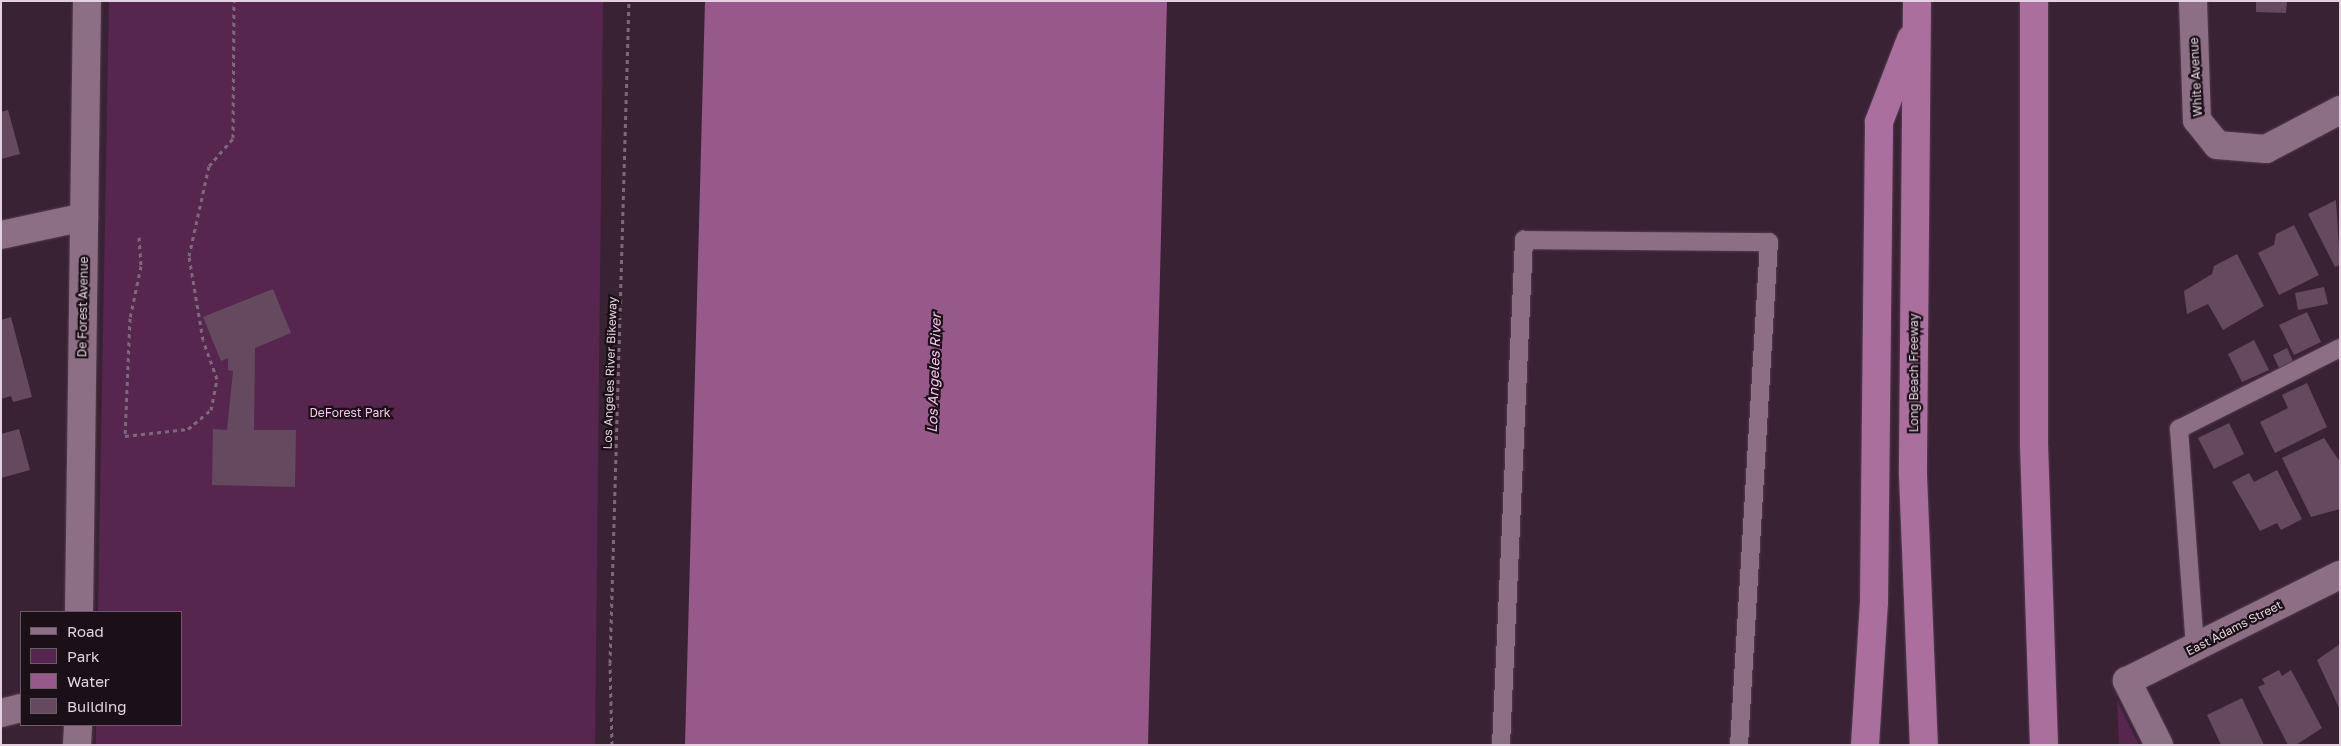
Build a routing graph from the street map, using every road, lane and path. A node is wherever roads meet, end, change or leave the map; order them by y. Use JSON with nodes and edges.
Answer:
{"nodes":[{"id":1,"x":87,"y":1,"type":"edge"},
{"id":2,"x":234,"y":1,"type":"edge"},
{"id":3,"x":629,"y":1,"type":"edge"},
{"id":4,"x":2034,"y":1,"type":"edge"},
{"id":5,"x":2193,"y":1,"type":"edge"},
{"id":6,"x":1917,"y":12,"type":"edge"},
{"id":7,"x":2340,"y":110,"type":"edge"},
{"id":8,"x":84,"y":217,"type":"junction"},
{"id":9,"x":1,"y":235,"type":"edge"},
{"id":10,"x":140,"y":237,"type":"dead end"},
{"id":11,"x":2340,"y":348,"type":"edge"},
{"id":12,"x":2037,"y":572,"type":"junction"},
{"id":13,"x":2340,"y":575,"type":"edge"},
{"id":14,"x":79,"y":611,"type":"edge"},
{"id":15,"x":2195,"y":647,"type":"junction"},
{"id":16,"x":20,"y":708,"type":"edge"},
{"id":17,"x":1,"y":713,"type":"edge"},
{"id":18,"x":78,"y":726,"type":"edge"},
{"id":19,"x":77,"y":745,"type":"edge"},
{"id":20,"x":612,"y":745,"type":"edge"},
{"id":21,"x":1501,"y":745,"type":"edge"},
{"id":22,"x":1739,"y":745,"type":"edge"},
{"id":23,"x":1865,"y":745,"type":"edge"},
{"id":24,"x":1924,"y":745,"type":"edge"},
{"id":25,"x":2044,"y":745,"type":"edge"},
{"id":26,"x":2056,"y":745,"type":"edge"},
{"id":27,"x":2159,"y":745,"type":"edge"}],
"edges":[{"from":1,"to":8,"type":"street","name":"De Forest Avenue"},
{"from":2,"to":10,"type":"path"},
{"from":3,"to":20,"type":"path","name":"Los Angeles River Bikeway"},
{"from":4,"to":12,"type":"highway"},
{"from":5,"to":7,"type":"street","name":"White Avenue"},
{"from":6,"to":23,"type":"highway"},
{"from":6,"to":24,"type":"highway","name":"Long Beach Freeway"},
{"from":8,"to":9,"type":"street"},
{"from":8,"to":14,"type":"street","name":"De Forest Avenue"},
{"from":11,"to":15,"type":"lane"},
{"from":12,"to":25,"type":"highway"},
{"from":12,"to":26,"type":"highway"},
{"from":13,"to":15,"type":"street","name":"East Adams Street"},
{"from":15,"to":27,"type":"street","name":"East Adams Street"},
{"from":16,"to":17,"type":"street"},
{"from":18,"to":19,"type":"street"},
{"from":21,"to":22,"type":"lane"}]}
